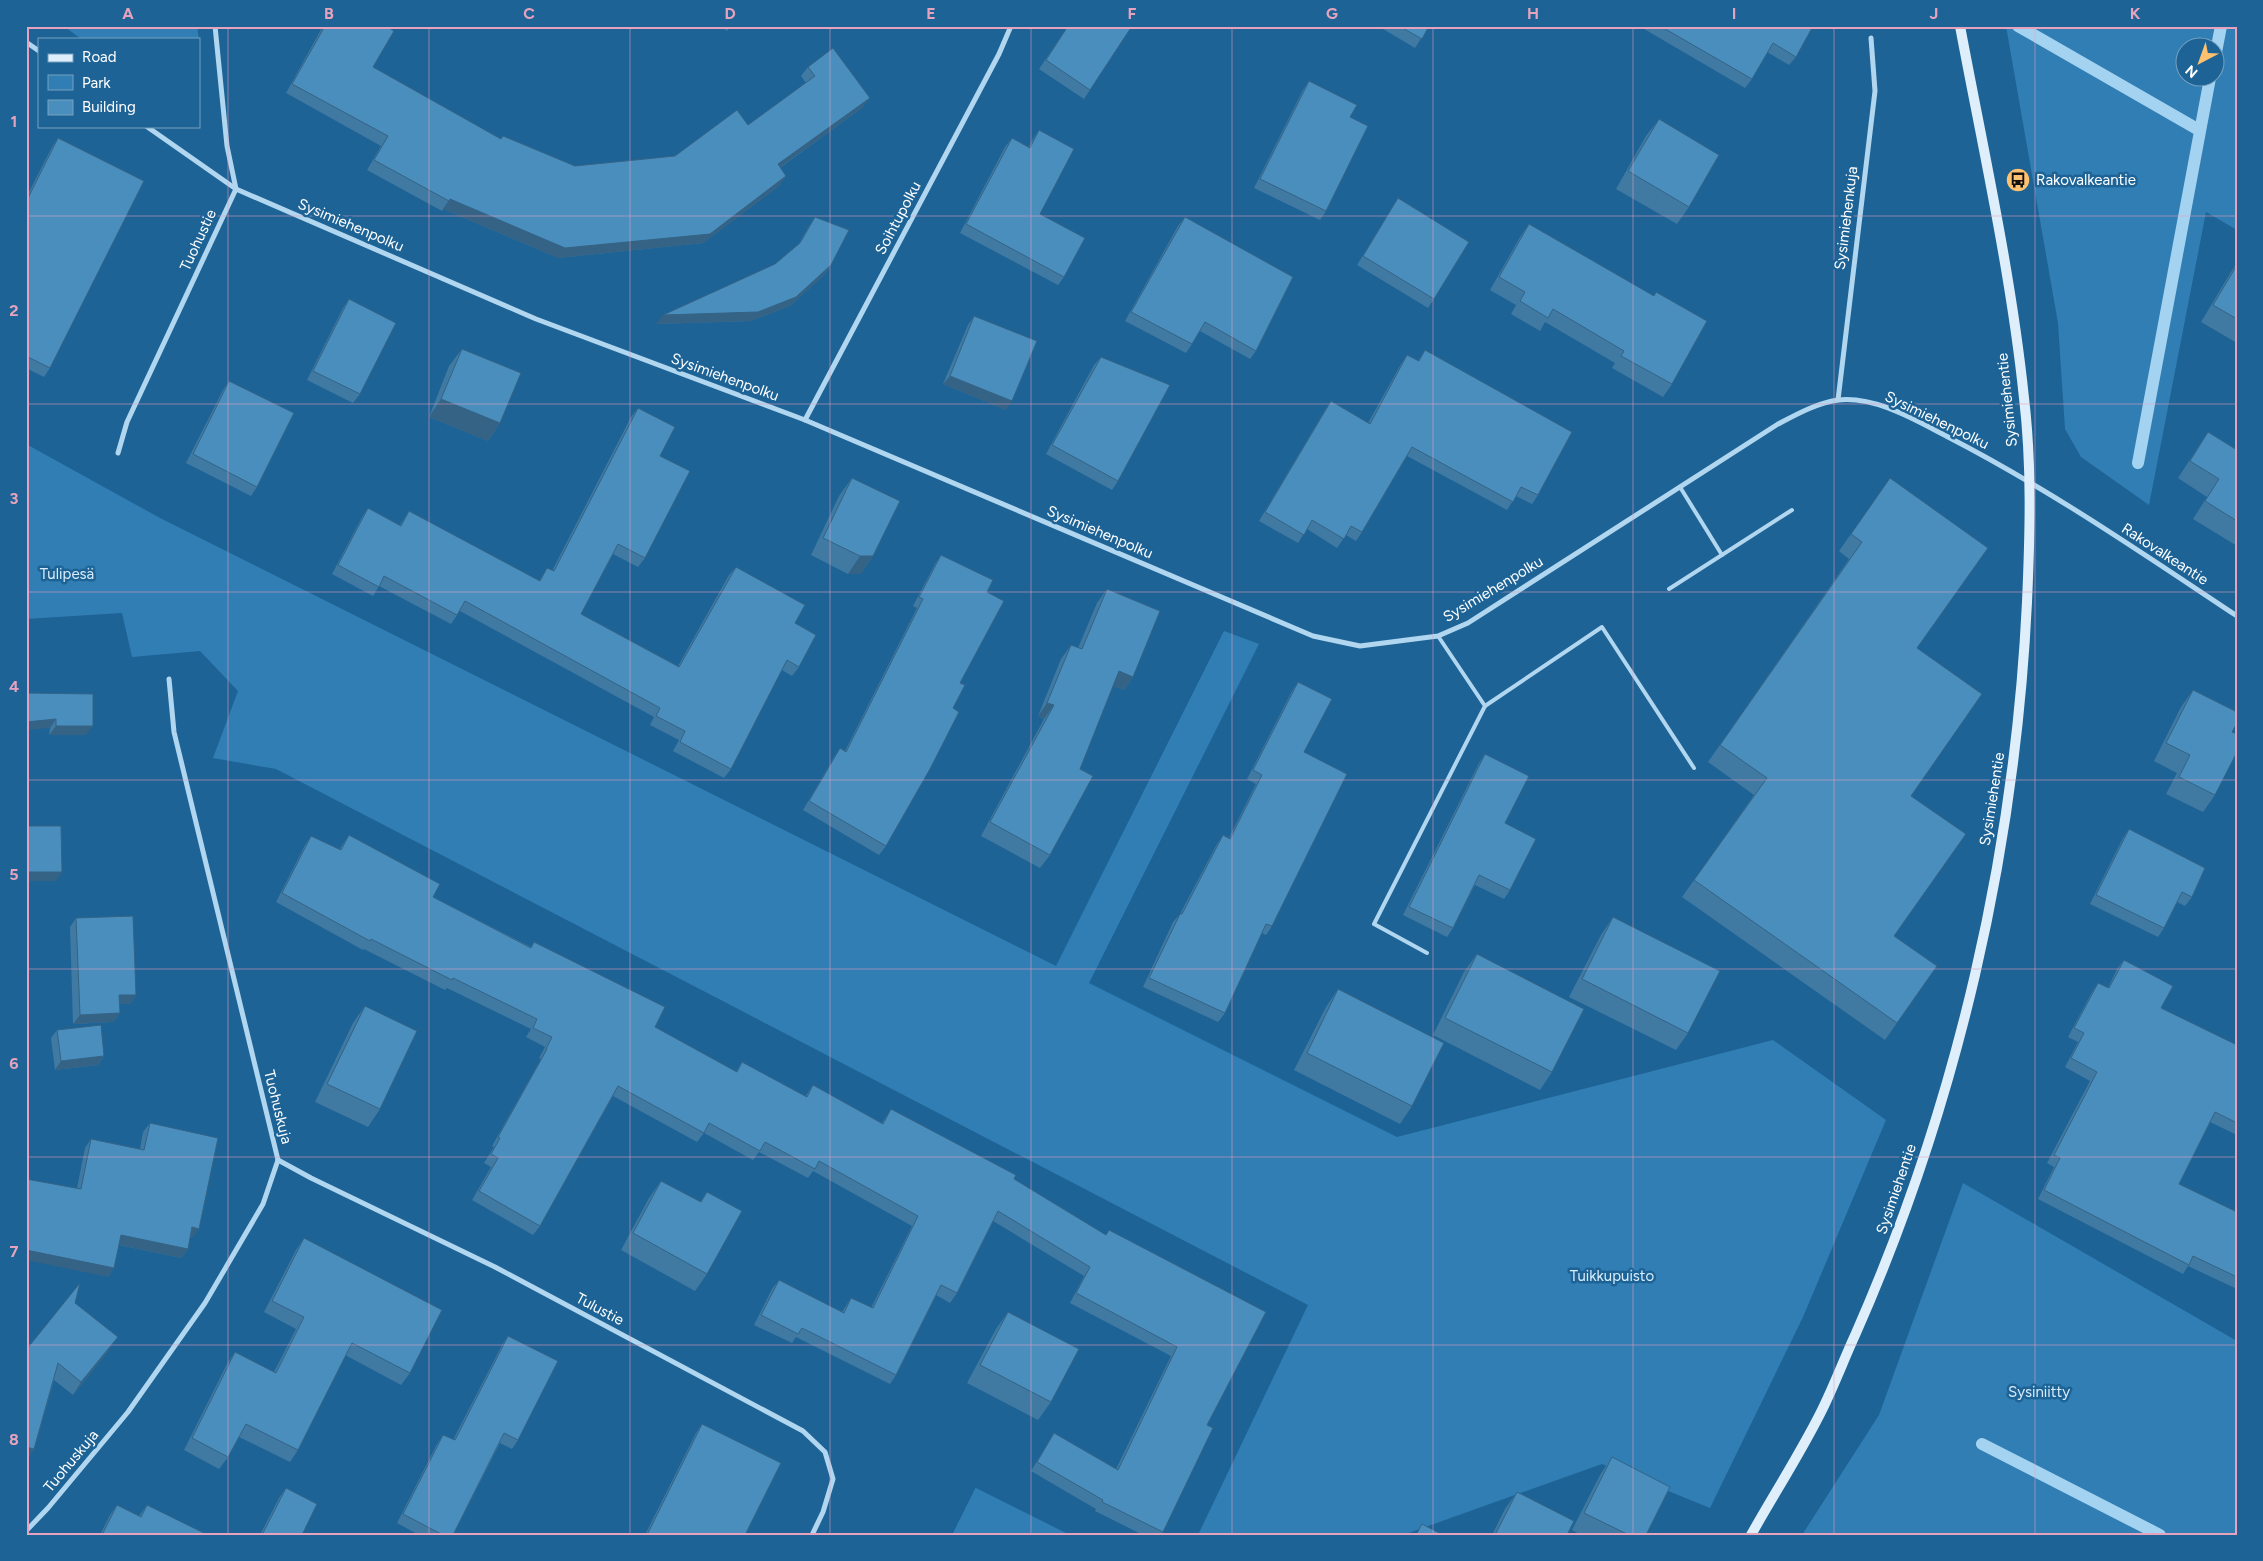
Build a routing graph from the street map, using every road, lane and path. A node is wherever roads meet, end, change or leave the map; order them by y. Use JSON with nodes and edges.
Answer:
{"nodes":[{"id":1,"x":215,"y":26,"type":"edge"},
{"id":2,"x":1012,"y":26,"type":"edge"},
{"id":3,"x":1960,"y":26,"type":"edge"},
{"id":4,"x":1871,"y":38,"type":"dead end"},
{"id":5,"x":26,"y":42,"type":"edge"},
{"id":6,"x":38,"y":50,"type":"edge"},
{"id":7,"x":149,"y":128,"type":"edge"},
{"id":8,"x":236,"y":189,"type":"junction"},
{"id":9,"x":1838,"y":400,"type":"junction"},
{"id":10,"x":805,"y":420,"type":"junction"},
{"id":11,"x":118,"y":453,"type":"dead end"},
{"id":12,"x":2030,"y":480,"type":"junction"},
{"id":13,"x":1680,"y":487,"type":"junction"},
{"id":14,"x":1792,"y":510,"type":"dead end"},
{"id":15,"x":1722,"y":555,"type":"junction"},
{"id":16,"x":1669,"y":589,"type":"dead end"},
{"id":17,"x":2237,"y":616,"type":"edge"},
{"id":18,"x":1438,"y":636,"type":"junction"},
{"id":19,"x":169,"y":679,"type":"dead end"},
{"id":20,"x":1485,"y":706,"type":"junction"},
{"id":21,"x":1694,"y":768,"type":"dead end"},
{"id":22,"x":1427,"y":953,"type":"dead end"},
{"id":23,"x":278,"y":1160,"type":"junction"},
{"id":24,"x":26,"y":1530,"type":"edge"},
{"id":25,"x":812,"y":1535,"type":"edge"},
{"id":26,"x":1751,"y":1535,"type":"edge"}],
"edges":[{"from":1,"to":8,"type":"street"},
{"from":2,"to":10,"type":"street","name":"Soihtupolku"},
{"from":3,"to":12,"type":"street","name":"Sysimiehentie"},
{"from":4,"to":9,"type":"street","name":"Sysimiehenkuja"},
{"from":5,"to":6,"type":"street"},
{"from":7,"to":8,"type":"street","name":"Sysimiehenpolku"},
{"from":8,"to":10,"type":"street","name":"Sysimiehenpolku"},
{"from":8,"to":11,"type":"street","name":"Tuohustie"},
{"from":9,"to":12,"type":"street","name":"Sysimiehenpolku"},
{"from":9,"to":13,"type":"street","name":"Sysimiehenpolku"},
{"from":10,"to":18,"type":"street","name":"Sysimiehenpolku"},
{"from":12,"to":17,"type":"street","name":"Rakovalkeantie"},
{"from":12,"to":26,"type":"street","name":"Sysimiehentie"},
{"from":13,"to":15,"type":"lane"},
{"from":13,"to":18,"type":"street","name":"Sysimiehenpolku"},
{"from":14,"to":15,"type":"lane"},
{"from":15,"to":16,"type":"lane"},
{"from":18,"to":20,"type":"lane"},
{"from":19,"to":23,"type":"street","name":"Tuohuskuja"},
{"from":20,"to":21,"type":"lane"},
{"from":20,"to":22,"type":"lane"},
{"from":23,"to":24,"type":"street","name":"Tuohuskuja"},
{"from":23,"to":25,"type":"street","name":"Tulustie"}]}
